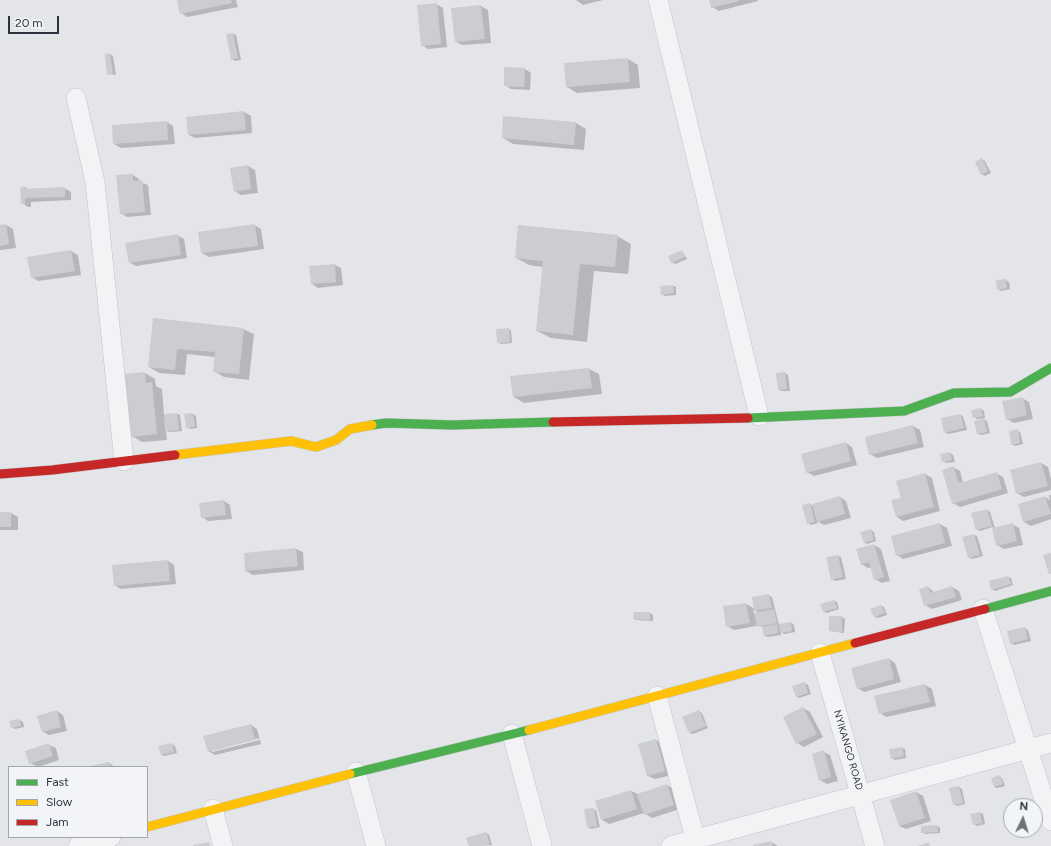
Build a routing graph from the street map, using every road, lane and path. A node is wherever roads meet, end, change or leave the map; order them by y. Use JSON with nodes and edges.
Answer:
{"nodes":[{"id":1,"x":658,"y":0,"type":"edge"},
{"id":2,"x":76,"y":98,"type":"dead end"},
{"id":3,"x":1051,"y":368,"type":"edge"},
{"id":4,"x":759,"y":416,"type":"junction"},
{"id":5,"x":124,"y":461,"type":"junction"},
{"id":6,"x":0,"y":474,"type":"edge"},
{"id":7,"x":1051,"y":591,"type":"edge"},
{"id":8,"x":983,"y":609,"type":"junction"},
{"id":9,"x":820,"y":653,"type":"junction"},
{"id":10,"x":657,"y":696,"type":"junction"},
{"id":11,"x":512,"y":734,"type":"junction"},
{"id":12,"x":1051,"y":743,"type":"edge"},
{"id":13,"x":1028,"y":750,"type":"junction"},
{"id":14,"x":356,"y":772,"type":"junction"},
{"id":15,"x":861,"y":796,"type":"junction"},
{"id":16,"x":213,"y":809,"type":"junction"},
{"id":17,"x":1051,"y":821,"type":"edge"},
{"id":18,"x":148,"y":827,"type":"edge"},
{"id":19,"x":107,"y":838,"type":"edge"},
{"id":20,"x":696,"y":843,"type":"edge"},
{"id":21,"x":78,"y":846,"type":"edge"},
{"id":22,"x":223,"y":846,"type":"edge"},
{"id":23,"x":376,"y":846,"type":"edge"},
{"id":24,"x":542,"y":846,"type":"edge"},
{"id":25,"x":671,"y":846,"type":"edge"},
{"id":26,"x":875,"y":846,"type":"edge"}],
"edges":[{"from":1,"to":4,"type":"street"},
{"from":2,"to":5,"type":"street"},
{"from":3,"to":4,"type":"street"},
{"from":4,"to":5,"type":"street"},
{"from":5,"to":6,"type":"street"},
{"from":7,"to":8,"type":"street"},
{"from":8,"to":9,"type":"street"},
{"from":8,"to":13,"type":"street"},
{"from":9,"to":10,"type":"street"},
{"from":9,"to":15,"type":"street","name":"NYIKANGO ROAD"},
{"from":10,"to":11,"type":"street"},
{"from":10,"to":20,"type":"street"},
{"from":11,"to":14,"type":"street"},
{"from":11,"to":24,"type":"street"},
{"from":12,"to":13,"type":"street"},
{"from":13,"to":15,"type":"street"},
{"from":13,"to":17,"type":"street"},
{"from":14,"to":16,"type":"street"},
{"from":14,"to":23,"type":"street"},
{"from":15,"to":20,"type":"street"},
{"from":15,"to":26,"type":"street","name":"NYIKANGO ROAD"},
{"from":16,"to":18,"type":"street"},
{"from":16,"to":22,"type":"street"},
{"from":19,"to":21,"type":"street"},
{"from":20,"to":25,"type":"street"}]}
